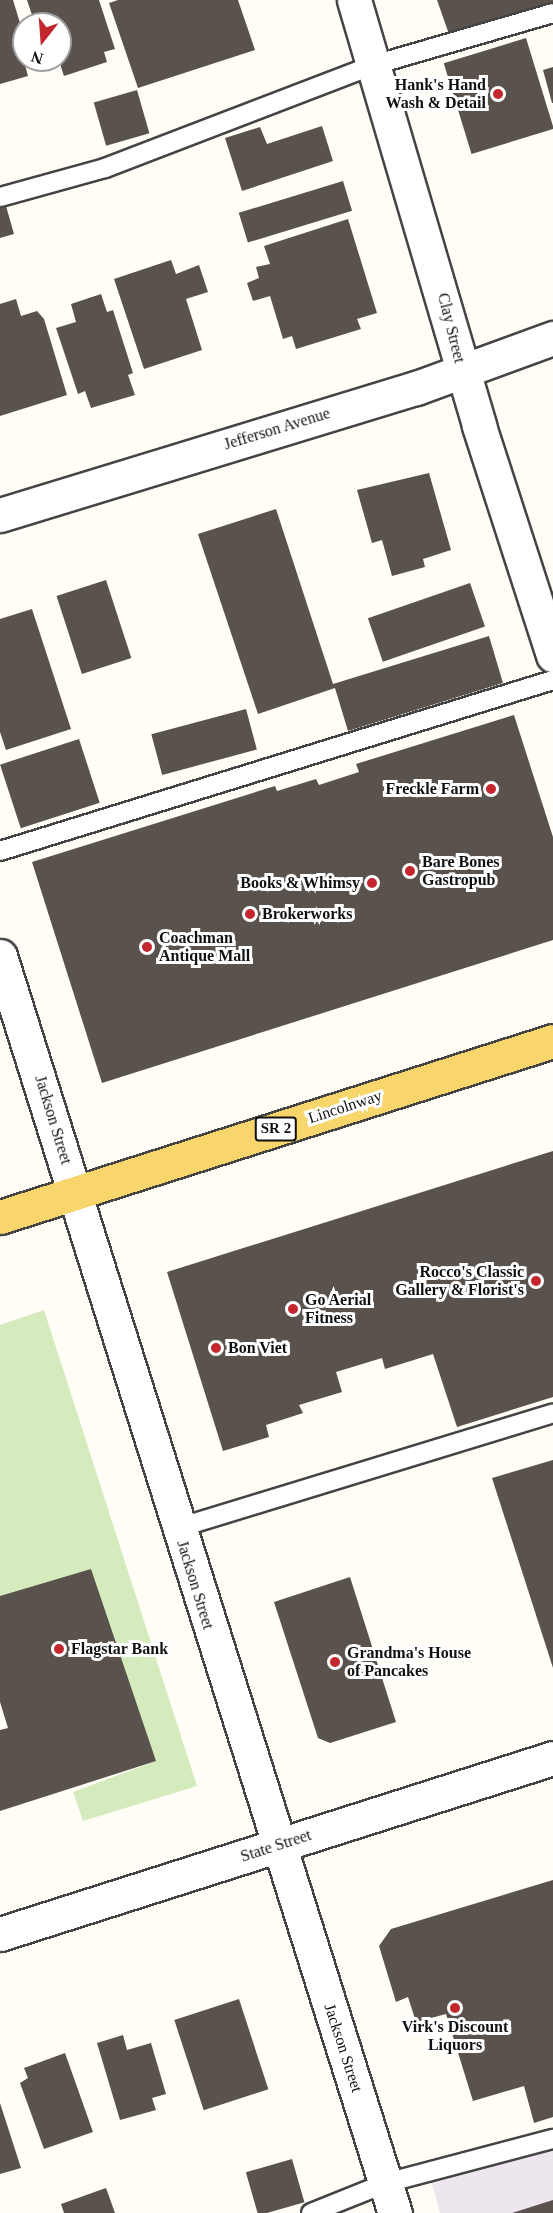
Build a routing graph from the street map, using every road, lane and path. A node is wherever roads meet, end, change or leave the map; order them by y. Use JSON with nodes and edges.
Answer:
{"nodes":[{"id":1,"x":354,"y":0,"type":"edge"},
{"id":2,"x":553,"y":13,"type":"edge"},
{"id":3,"x":374,"y":65,"type":"junction"},
{"id":4,"x":0,"y":197,"type":"edge"},
{"id":5,"x":553,"y":338,"type":"edge"},
{"id":6,"x":462,"y":371,"type":"junction"},
{"id":7,"x":0,"y":515,"type":"edge"},
{"id":8,"x":553,"y":655,"type":"edge"},
{"id":9,"x":553,"y":680,"type":"edge"},
{"id":10,"x":0,"y":851,"type":"edge"},
{"id":11,"x":0,"y":956,"type":"edge"},
{"id":12,"x":553,"y":1041,"type":"edge"},
{"id":13,"x":76,"y":1193,"type":"junction"},
{"id":14,"x":0,"y":1217,"type":"edge"},
{"id":15,"x":553,"y":1413,"type":"edge"},
{"id":16,"x":178,"y":1528,"type":"junction"},
{"id":17,"x":553,"y":1758,"type":"edge"},
{"id":18,"x":278,"y":1846,"type":"junction"},
{"id":19,"x":0,"y":1934,"type":"edge"},
{"id":20,"x":553,"y":2139,"type":"edge"},
{"id":21,"x":391,"y":2198,"type":"edge"},
{"id":22,"x":311,"y":2213,"type":"edge"}],
"edges":[{"from":1,"to":3,"type":"street","name":"Clay Street"},
{"from":2,"to":3,"type":"lane"},
{"from":3,"to":4,"type":"lane"},
{"from":3,"to":6,"type":"street","name":"Clay Street"},
{"from":5,"to":6,"type":"street","name":"Jefferson Avenue"},
{"from":6,"to":7,"type":"street","name":"Jefferson Avenue"},
{"from":6,"to":8,"type":"street","name":"Clay Street"},
{"from":9,"to":10,"type":"lane"},
{"from":11,"to":13,"type":"street","name":"Jackson Street"},
{"from":12,"to":13,"type":"main road","name":"Lincolnway","number":"SR 2"},
{"from":13,"to":14,"type":"main road","name":"Lincolnway","number":"SR 2"},
{"from":13,"to":16,"type":"street","name":"Jackson Street"},
{"from":15,"to":16,"type":"lane"},
{"from":16,"to":18,"type":"street","name":"Jackson Street"},
{"from":17,"to":18,"type":"street","name":"State Street"},
{"from":18,"to":19,"type":"street","name":"State Street"},
{"from":18,"to":21,"type":"street","name":"Jackson Street"},
{"from":20,"to":21,"type":"lane"},
{"from":21,"to":22,"type":"lane"}]}
